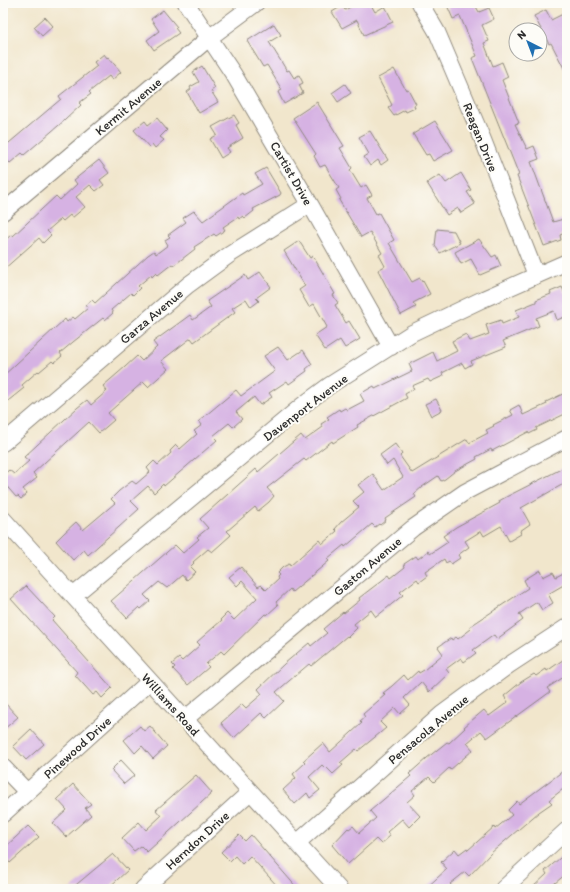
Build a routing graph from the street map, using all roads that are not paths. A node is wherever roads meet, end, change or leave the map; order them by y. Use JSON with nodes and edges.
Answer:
{"nodes":[{"id":1,"x":186,"y":3,"type":"edge"},
{"id":2,"x":256,"y":3,"type":"edge"},
{"id":3,"x":420,"y":3,"type":"edge"},
{"id":4,"x":209,"y":38,"type":"junction"},
{"id":5,"x":310,"y":204,"type":"junction"},
{"id":6,"x":3,"y":212,"type":"edge"},
{"id":7,"x":567,"y":262,"type":"edge"},
{"id":8,"x":536,"y":275,"type":"junction"},
{"id":9,"x":391,"y":347,"type":"junction"},
{"id":10,"x":567,"y":438,"type":"edge"},
{"id":11,"x":3,"y":443,"type":"edge"},
{"id":12,"x":3,"y":519,"type":"edge"},
{"id":13,"x":73,"y":596,"type":"junction"},
{"id":14,"x":567,"y":627,"type":"edge"},
{"id":15,"x":150,"y":681,"type":"junction"},
{"id":16,"x":185,"y":720,"type":"junction"},
{"id":17,"x":3,"y":767,"type":"edge"},
{"id":18,"x":26,"y":792,"type":"junction"},
{"id":19,"x":250,"y":792,"type":"junction"},
{"id":20,"x":3,"y":814,"type":"edge"},
{"id":21,"x":567,"y":830,"type":"edge"},
{"id":22,"x":297,"y":843,"type":"junction"},
{"id":23,"x":143,"y":889,"type":"edge"},
{"id":24,"x":339,"y":889,"type":"edge"},
{"id":25,"x":503,"y":889,"type":"edge"}],
"edges":[{"from":1,"to":4,"type":"street","name":"Cartist Drive"},
{"from":2,"to":4,"type":"street","name":"Kermit Avenue"},
{"from":3,"to":8,"type":"street","name":"Reagan Drive"},
{"from":4,"to":5,"type":"street","name":"Cartist Drive"},
{"from":4,"to":6,"type":"street","name":"Kermit Avenue"},
{"from":5,"to":9,"type":"street","name":"Cartist Drive"},
{"from":5,"to":11,"type":"street","name":"Garza Avenue"},
{"from":7,"to":8,"type":"street","name":"Davenport Avenue"},
{"from":8,"to":9,"type":"street","name":"Davenport Avenue"},
{"from":9,"to":13,"type":"street","name":"Davenport Avenue"},
{"from":10,"to":16,"type":"street","name":"Gaston Avenue"},
{"from":12,"to":13,"type":"street","name":"Williams Road"},
{"from":13,"to":15,"type":"street","name":"Williams Road"},
{"from":14,"to":22,"type":"street","name":"Pensacola Avenue"},
{"from":15,"to":16,"type":"street","name":"Williams Road"},
{"from":15,"to":18,"type":"street","name":"Pinewood Drive"},
{"from":16,"to":19,"type":"street","name":"Williams Road"},
{"from":17,"to":18,"type":"street"},
{"from":18,"to":20,"type":"street","name":"Pinewood Drive"},
{"from":19,"to":22,"type":"street","name":"Williams Road"},
{"from":19,"to":23,"type":"street","name":"Herndon Drive"},
{"from":21,"to":25,"type":"street"},
{"from":22,"to":24,"type":"street","name":"Williams Road"}]}
